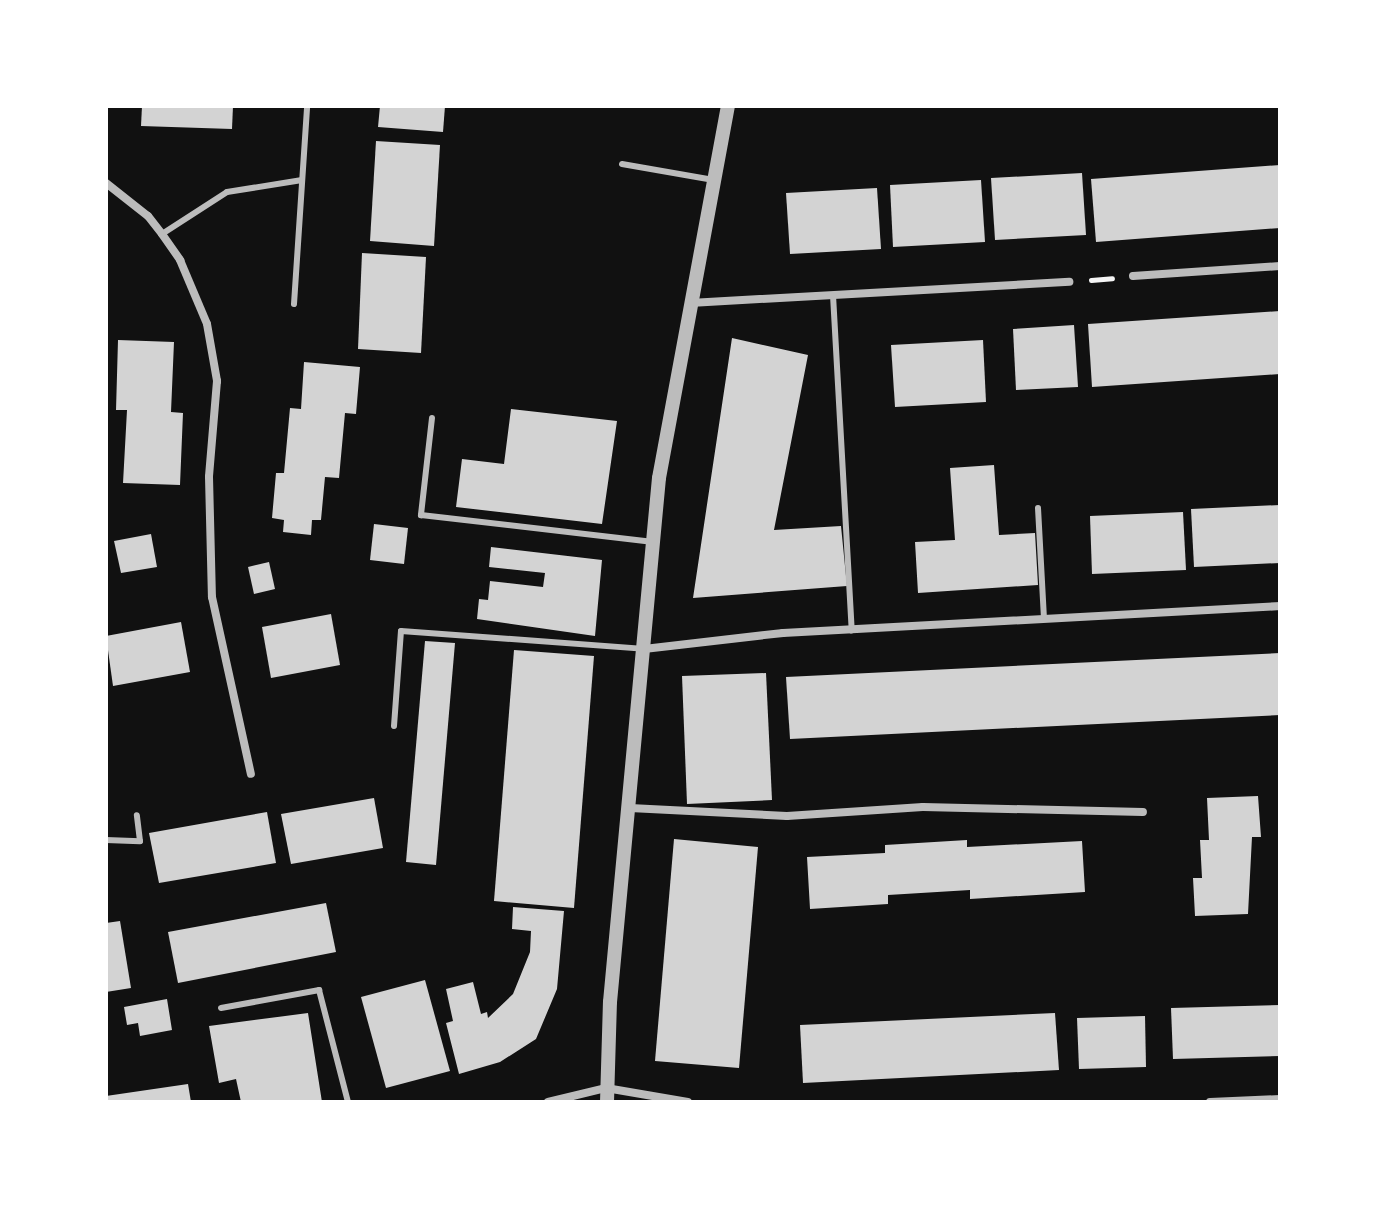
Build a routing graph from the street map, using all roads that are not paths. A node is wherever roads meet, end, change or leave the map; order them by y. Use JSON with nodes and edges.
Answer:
{"nodes":[{"id":1,"x":307,"y":106,"type":"edge"},
{"id":2,"x":728,"y":106,"type":"edge"},
{"id":3,"x":622,"y":164,"type":"dead end"},
{"id":4,"x":302,"y":180,"type":"junction"},
{"id":5,"x":714,"y":180,"type":"junction"},
{"id":6,"x":106,"y":183,"type":"edge"},
{"id":7,"x":162,"y":234,"type":"junction"},
{"id":8,"x":1280,"y":266,"type":"edge"},
{"id":9,"x":1133,"y":276,"type":"road end"},
{"id":10,"x":1069,"y":282,"type":"road end"},
{"id":11,"x":833,"y":295,"type":"junction"},
{"id":12,"x":690,"y":303,"type":"junction"},
{"id":13,"x":294,"y":304,"type":"dead end"},
{"id":14,"x":432,"y":418,"type":"dead end"},
{"id":15,"x":1038,"y":508,"type":"dead end"},
{"id":16,"x":653,"y":542,"type":"junction"},
{"id":17,"x":1280,"y":606,"type":"edge"},
{"id":18,"x":1044,"y":619,"type":"junction"},
{"id":19,"x":852,"y":630,"type":"junction"},
{"id":20,"x":644,"y":649,"type":"junction"},
{"id":21,"x":394,"y":726,"type":"dead end"},
{"id":22,"x":251,"y":774,"type":"dead end"},
{"id":23,"x":630,"y":808,"type":"junction"},
{"id":24,"x":1143,"y":812,"type":"dead end"},
{"id":25,"x":137,"y":815,"type":"dead end"},
{"id":26,"x":106,"y":840,"type":"edge"},
{"id":27,"x":221,"y":1008,"type":"dead end"},
{"id":28,"x":606,"y":1095,"type":"edge"},
{"id":29,"x":1280,"y":1099,"type":"edge"},
{"id":30,"x":348,"y":1102,"type":"edge"},
{"id":31,"x":548,"y":1102,"type":"edge"},
{"id":32,"x":688,"y":1102,"type":"edge"},
{"id":33,"x":1210,"y":1102,"type":"edge"}],
"edges":[{"from":1,"to":4,"type":"lane"},
{"from":2,"to":5,"type":"street"},
{"from":3,"to":5,"type":"lane"},
{"from":4,"to":7,"type":"lane"},
{"from":4,"to":13,"type":"lane"},
{"from":5,"to":12,"type":"street"},
{"from":6,"to":7,"type":"street"},
{"from":7,"to":22,"type":"street"},
{"from":8,"to":9,"type":"street"},
{"from":10,"to":11,"type":"street"},
{"from":11,"to":12,"type":"street"},
{"from":11,"to":19,"type":"lane"},
{"from":12,"to":16,"type":"street"},
{"from":14,"to":16,"type":"lane"},
{"from":15,"to":18,"type":"lane"},
{"from":16,"to":20,"type":"street"},
{"from":17,"to":18,"type":"street"},
{"from":18,"to":19,"type":"street"},
{"from":19,"to":20,"type":"street"},
{"from":20,"to":21,"type":"lane"},
{"from":20,"to":23,"type":"street"},
{"from":23,"to":24,"type":"street"},
{"from":23,"to":28,"type":"street"},
{"from":25,"to":26,"type":"lane"},
{"from":27,"to":30,"type":"lane"},
{"from":28,"to":31,"type":"street"},
{"from":28,"to":32,"type":"street"},
{"from":29,"to":33,"type":"street"}]}
